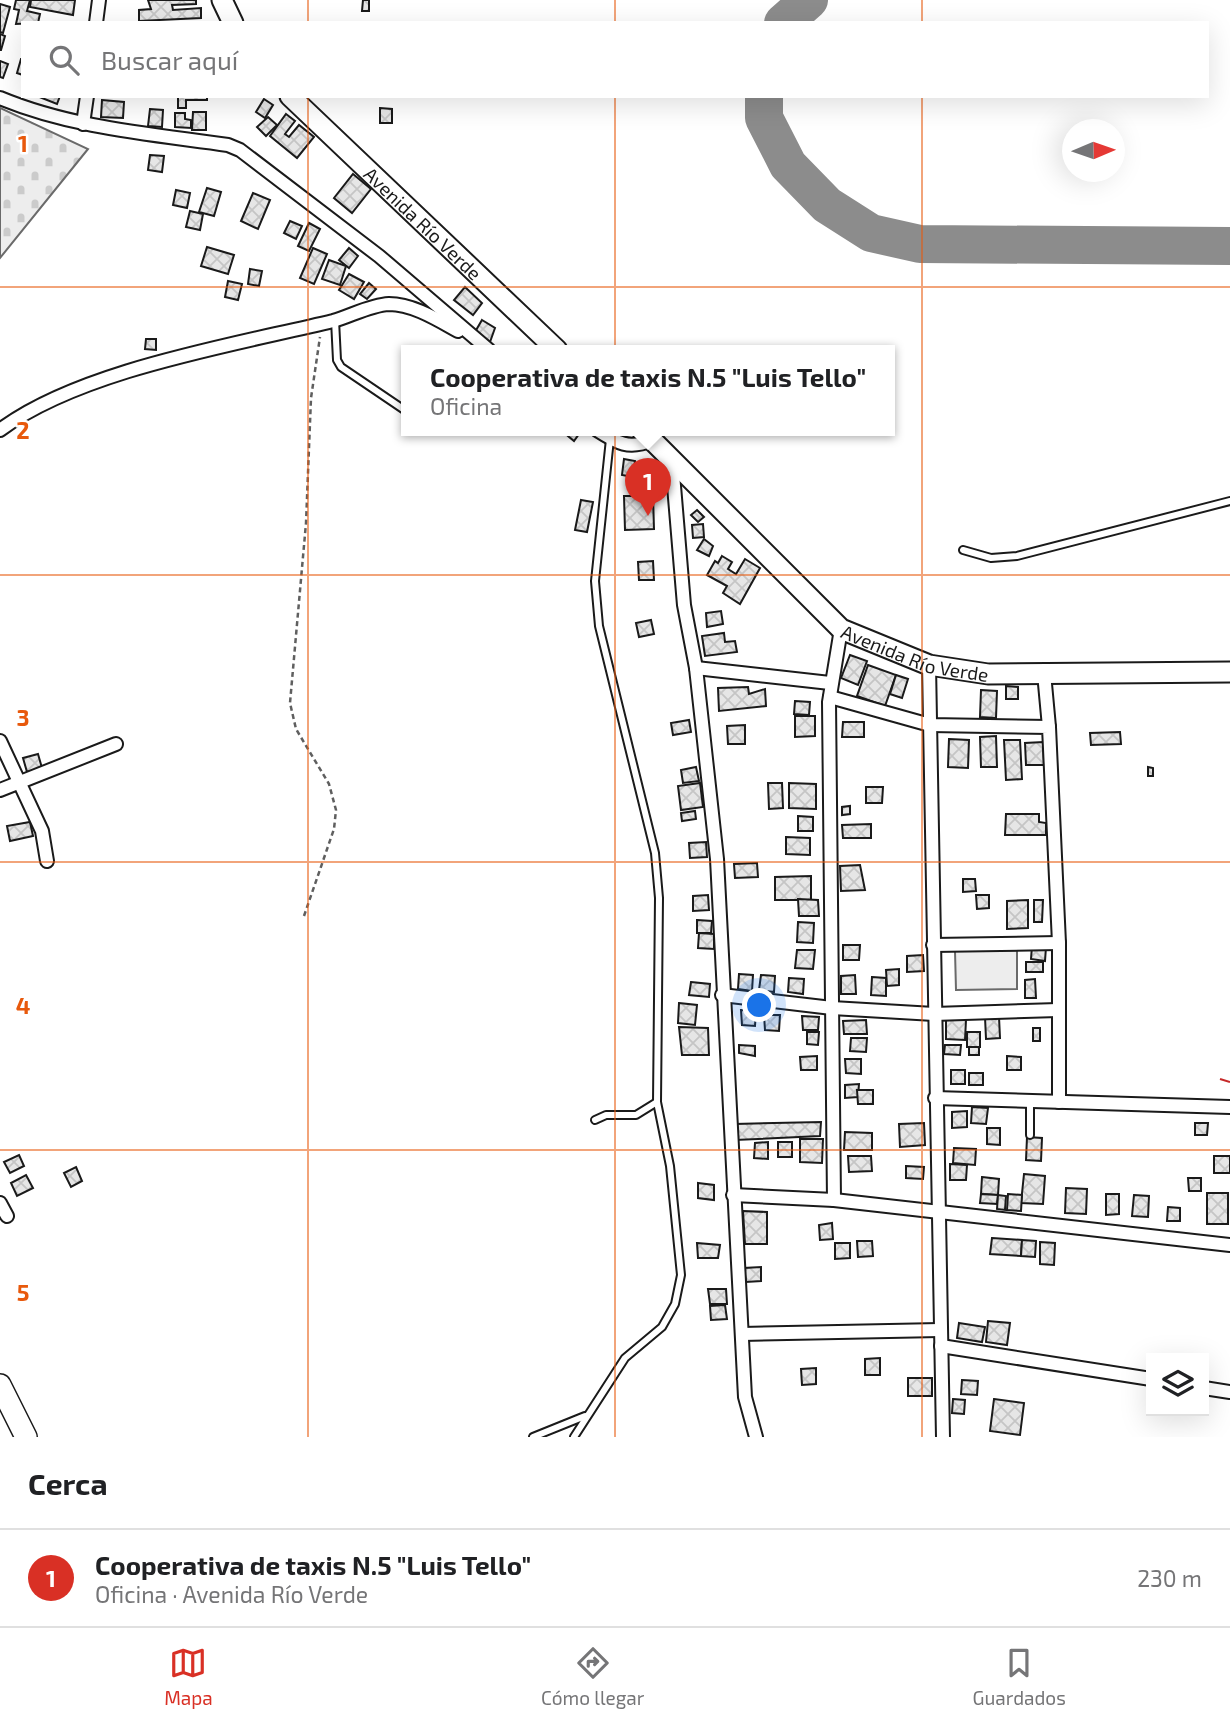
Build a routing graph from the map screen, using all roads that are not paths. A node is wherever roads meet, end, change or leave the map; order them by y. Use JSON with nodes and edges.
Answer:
{"nodes":[{"id":1,"x":99,"y":0,"type":"edge"},
{"id":2,"x":222,"y":0,"type":"edge"},
{"id":3,"x":96,"y":21,"type":"edge"},
{"id":4,"x":232,"y":21,"type":"edge"},
{"id":5,"x":0,"y":98,"type":"edge"},
{"id":6,"x":87,"y":98,"type":"edge"},
{"id":7,"x":292,"y":98,"type":"edge"},
{"id":8,"x":83,"y":124,"type":"junction"},
{"id":9,"x":328,"y":322,"type":"junction"},
{"id":10,"x":477,"y":341,"type":"junction"},
{"id":11,"x":482,"y":345,"type":"edge"},
{"id":12,"x":552,"y":345,"type":"edge"},
{"id":13,"x":401,"y":407,"type":"edge"},
{"id":14,"x":0,"y":430,"type":"edge"},
{"id":15,"x":606,"y":436,"type":"edge"},
{"id":16,"x":645,"y":436,"type":"edge"},
{"id":17,"x":648,"y":436,"type":"edge"},
{"id":18,"x":610,"y":439,"type":"junction"},
{"id":19,"x":673,"y":462,"type":"junction"},
{"id":20,"x":1230,"y":501,"type":"edge"},
{"id":21,"x":963,"y":550,"type":"dead end"},
{"id":22,"x":841,"y":629,"type":"junction"},
{"id":23,"x":929,"y":665,"type":"junction"},
{"id":24,"x":696,"y":668,"type":"junction"},
{"id":25,"x":1230,"y":672,"type":"edge"},
{"id":26,"x":1044,"y":673,"type":"junction"},
{"id":27,"x":830,"y":683,"type":"junction"},
{"id":28,"x":830,"y":696,"type":"junction"},
{"id":29,"x":930,"y":725,"type":"junction"},
{"id":30,"x":1049,"y":727,"type":"junction"},
{"id":31,"x":0,"y":741,"type":"edge"},
{"id":32,"x":116,"y":744,"type":"dead end"},
{"id":33,"x":21,"y":782,"type":"junction"},
{"id":34,"x":0,"y":790,"type":"edge"},
{"id":35,"x":47,"y":861,"type":"dead end"},
{"id":36,"x":1059,"y":943,"type":"junction"},
{"id":37,"x":933,"y":945,"type":"junction"},
{"id":38,"x":722,"y":995,"type":"junction"},
{"id":39,"x":832,"y":1008,"type":"junction"},
{"id":40,"x":1058,"y":1010,"type":"junction"},
{"id":41,"x":934,"y":1014,"type":"junction"},
{"id":42,"x":935,"y":1098,"type":"junction"},
{"id":43,"x":1030,"y":1101,"type":"junction"},
{"id":44,"x":657,"y":1102,"type":"junction"},
{"id":45,"x":1059,"y":1102,"type":"junction"},
{"id":46,"x":1230,"y":1107,"type":"edge"},
{"id":47,"x":595,"y":1120,"type":"dead end"},
{"id":48,"x":1030,"y":1135,"type":"dead end"},
{"id":49,"x":733,"y":1195,"type":"junction"},
{"id":50,"x":834,"y":1200,"type":"junction"},
{"id":51,"x":0,"y":1203,"type":"edge"},
{"id":52,"x":937,"y":1212,"type":"junction"},
{"id":53,"x":7,"y":1216,"type":"dead end"},
{"id":54,"x":1230,"y":1245,"type":"edge"},
{"id":55,"x":940,"y":1330,"type":"junction"},
{"id":56,"x":741,"y":1334,"type":"junction"},
{"id":57,"x":941,"y":1346,"type":"junction"},
{"id":58,"x":1146,"y":1378,"type":"edge"},
{"id":59,"x":0,"y":1385,"type":"edge"},
{"id":60,"x":1209,"y":1389,"type":"edge"},
{"id":61,"x":1230,"y":1392,"type":"edge"},
{"id":62,"x":585,"y":1416,"type":"junction"},
{"id":63,"x":26,"y":1437,"type":"edge"},
{"id":64,"x":534,"y":1437,"type":"edge"},
{"id":65,"x":574,"y":1437,"type":"edge"},
{"id":66,"x":756,"y":1437,"type":"edge"},
{"id":67,"x":943,"y":1437,"type":"edge"}],
"edges":[{"from":1,"to":3,"type":"street"},
{"from":2,"to":4,"type":"main road"},
{"from":5,"to":8,"type":"street"},
{"from":6,"to":8,"type":"street"},
{"from":7,"to":12,"type":"main road","name":"Avenida Río Verde"},
{"from":8,"to":10,"type":"street"},
{"from":9,"to":10,"type":"street"},
{"from":9,"to":13,"type":"lane"},
{"from":9,"to":14,"type":"street"},
{"from":10,"to":11,"type":"street"},
{"from":15,"to":18,"type":"street"},
{"from":16,"to":18,"type":"street"},
{"from":17,"to":19,"type":"main road","name":"Avenida Río Verde"},
{"from":18,"to":44,"type":"lane"},
{"from":19,"to":22,"type":"main road","name":"Avenida Río Verde"},
{"from":19,"to":24,"type":"street"},
{"from":20,"to":21,"type":"lane"},
{"from":22,"to":23,"type":"main road","name":"Avenida Río Verde"},
{"from":22,"to":27,"type":"street"},
{"from":23,"to":26,"type":"main road","name":"Avenida Río Verde"},
{"from":23,"to":29,"type":"street"},
{"from":24,"to":27,"type":"street"},
{"from":24,"to":38,"type":"street"},
{"from":25,"to":26,"type":"main road","name":"Avenida Río Verde"},
{"from":26,"to":30,"type":"street"},
{"from":27,"to":28,"type":"street"},
{"from":28,"to":29,"type":"street"},
{"from":28,"to":39,"type":"street"},
{"from":29,"to":30,"type":"street"},
{"from":29,"to":37,"type":"street"},
{"from":30,"to":36,"type":"street"},
{"from":31,"to":33,"type":"street"},
{"from":32,"to":33,"type":"street"},
{"from":33,"to":34,"type":"street"},
{"from":33,"to":35,"type":"street"},
{"from":36,"to":37,"type":"street"},
{"from":36,"to":40,"type":"street"},
{"from":37,"to":41,"type":"street"},
{"from":38,"to":39,"type":"street"},
{"from":38,"to":49,"type":"street"},
{"from":39,"to":41,"type":"street"},
{"from":39,"to":50,"type":"street"},
{"from":40,"to":41,"type":"street"},
{"from":40,"to":45,"type":"street"},
{"from":41,"to":42,"type":"street"},
{"from":42,"to":43,"type":"street"},
{"from":42,"to":52,"type":"street"},
{"from":43,"to":45,"type":"street"},
{"from":43,"to":48,"type":"lane"},
{"from":44,"to":47,"type":"lane"},
{"from":44,"to":62,"type":"lane"},
{"from":45,"to":46,"type":"street"},
{"from":49,"to":50,"type":"street"},
{"from":49,"to":56,"type":"street"},
{"from":50,"to":52,"type":"street"},
{"from":51,"to":53,"type":"street"},
{"from":52,"to":54,"type":"street"},
{"from":52,"to":55,"type":"street"},
{"from":55,"to":56,"type":"street"},
{"from":55,"to":57,"type":"street"},
{"from":56,"to":66,"type":"street"},
{"from":57,"to":58,"type":"street"},
{"from":57,"to":67,"type":"street"},
{"from":59,"to":63,"type":"highway"},
{"from":60,"to":61,"type":"street"},
{"from":62,"to":64,"type":"lane"},
{"from":62,"to":65,"type":"lane"}]}
